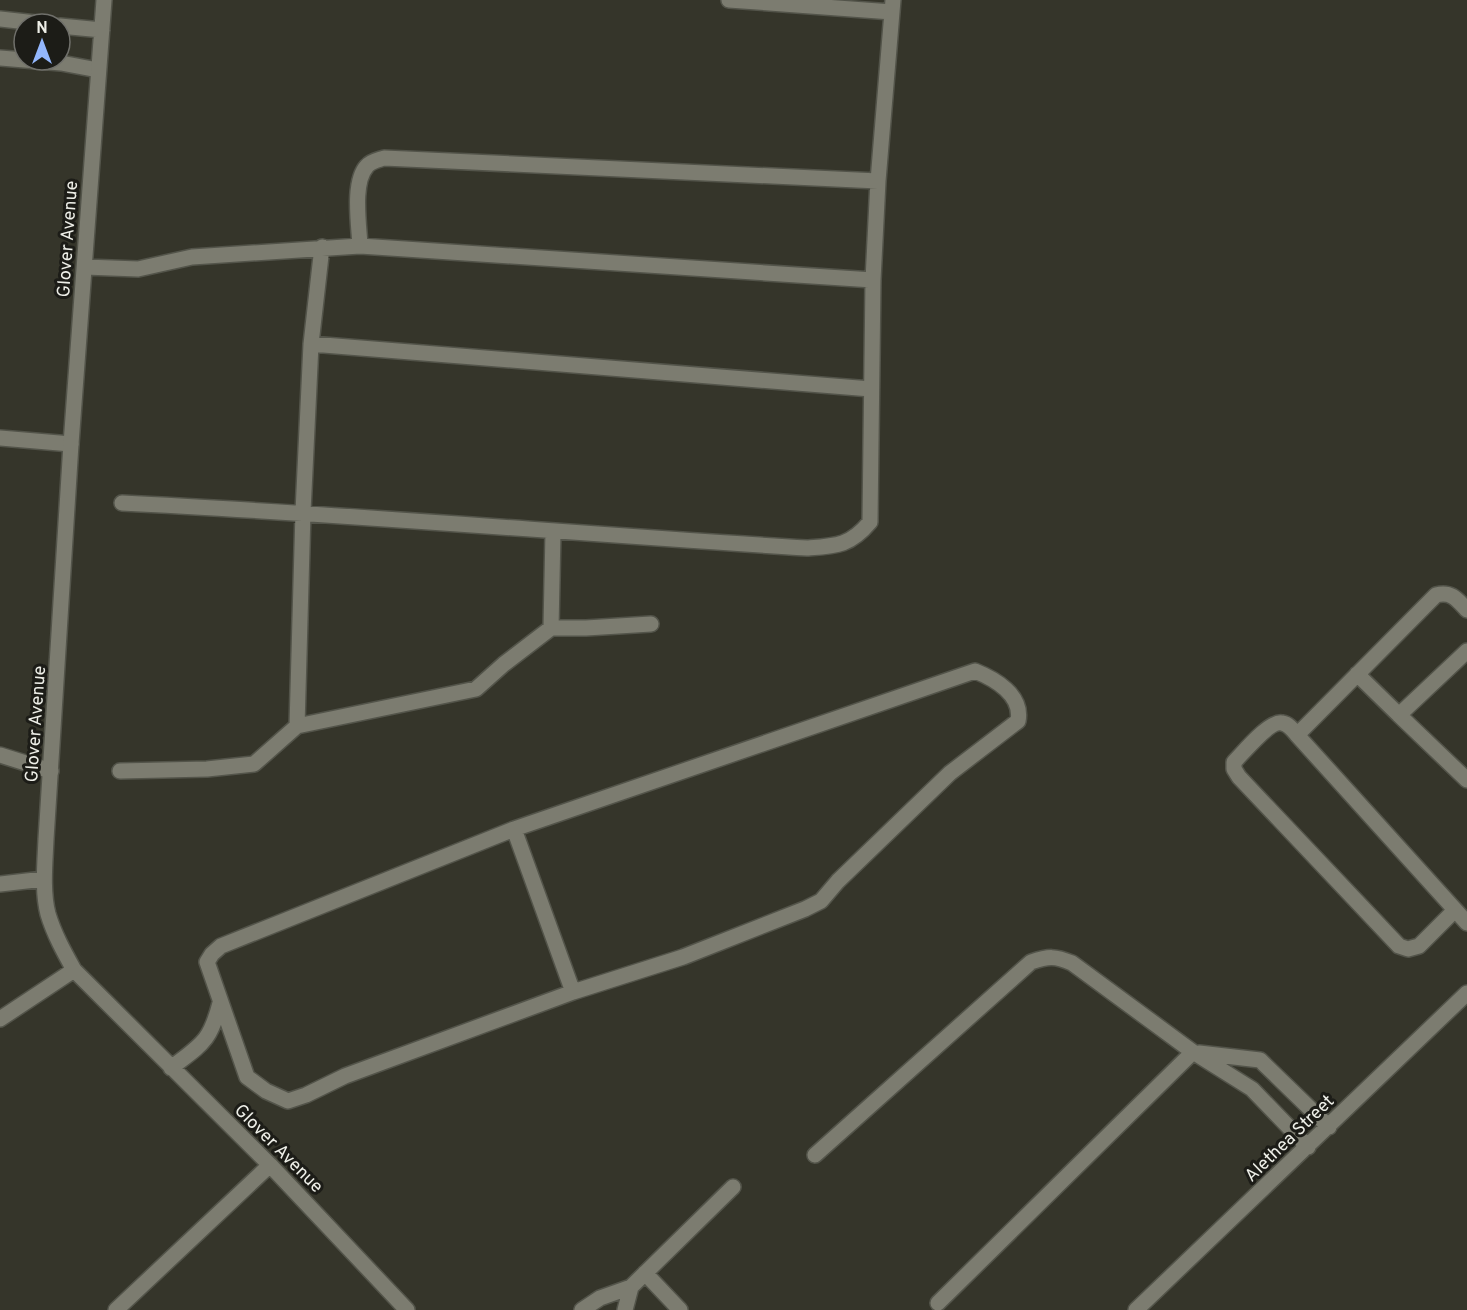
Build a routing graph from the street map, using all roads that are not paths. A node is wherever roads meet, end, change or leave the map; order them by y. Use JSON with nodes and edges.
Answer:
{"nodes":[{"id":1,"x":104,"y":0,"type":"edge"},
{"id":2,"x":729,"y":0,"type":"edge"},
{"id":3,"x":893,"y":6,"type":"edge"},
{"id":4,"x":72,"y":27,"type":"edge"},
{"id":5,"x":102,"y":30,"type":"junction"},
{"id":6,"x":0,"y":58,"type":"edge"},
{"id":7,"x":98,"y":70,"type":"junction"},
{"id":8,"x":878,"y":181,"type":"junction"},
{"id":9,"x":360,"y":246,"type":"junction"},
{"id":10,"x":322,"y":247,"type":"junction"},
{"id":11,"x":86,"y":267,"type":"junction"},
{"id":12,"x":873,"y":280,"type":"junction"},
{"id":13,"x":311,"y":344,"type":"junction"},
{"id":14,"x":871,"y":389,"type":"junction"},
{"id":15,"x":0,"y":438,"type":"edge"},
{"id":16,"x":71,"y":444,"type":"junction"},
{"id":17,"x":122,"y":503,"type":"dead end"},
{"id":18,"x":303,"y":512,"type":"junction"},
{"id":19,"x":553,"y":532,"type":"junction"},
{"id":20,"x":1467,"y":610,"type":"edge"},
{"id":21,"x":651,"y":624,"type":"dead end"},
{"id":22,"x":551,"y":628,"type":"junction"},
{"id":23,"x":1467,"y":651,"type":"edge"},
{"id":24,"x":1357,"y":674,"type":"junction"},
{"id":25,"x":1399,"y":715,"type":"junction"},
{"id":26,"x":297,"y":726,"type":"junction"},
{"id":27,"x":1297,"y":735,"type":"junction"},
{"id":28,"x":0,"y":755,"type":"edge"},
{"id":29,"x":51,"y":771,"type":"junction"},
{"id":30,"x":120,"y":771,"type":"dead end"},
{"id":31,"x":1467,"y":780,"type":"edge"},
{"id":32,"x":514,"y":830,"type":"junction"},
{"id":33,"x":44,"y":879,"type":"junction"},
{"id":34,"x":0,"y":884,"type":"edge"},
{"id":35,"x":1455,"y":910,"type":"junction"},
{"id":36,"x":1467,"y":923,"type":"edge"},
{"id":37,"x":74,"y":970,"type":"junction"},
{"id":38,"x":573,"y":992,"type":"junction"},
{"id":39,"x":1467,"y":993,"type":"edge"},
{"id":40,"x":220,"y":1003,"type":"junction"},
{"id":41,"x":0,"y":1019,"type":"edge"},
{"id":42,"x":1193,"y":1052,"type":"junction"},
{"id":43,"x":171,"y":1068,"type":"junction"},
{"id":44,"x":1329,"y":1126,"type":"junction"},
{"id":45,"x":1308,"y":1147,"type":"junction"},
{"id":46,"x":815,"y":1155,"type":"dead end"},
{"id":47,"x":270,"y":1165,"type":"junction"},
{"id":48,"x":733,"y":1187,"type":"dead end"},
{"id":49,"x":645,"y":1273,"type":"junction"},
{"id":50,"x":631,"y":1287,"type":"junction"},
{"id":51,"x":938,"y":1303,"type":"dead end"},
{"id":52,"x":117,"y":1310,"type":"edge"},
{"id":53,"x":407,"y":1310,"type":"edge"},
{"id":54,"x":582,"y":1310,"type":"edge"},
{"id":55,"x":625,"y":1310,"type":"edge"},
{"id":56,"x":680,"y":1310,"type":"edge"},
{"id":57,"x":1136,"y":1310,"type":"edge"}],
"edges":[{"from":1,"to":5,"type":"street","name":"Glover Avenue"},
{"from":2,"to":3,"type":"street"},
{"from":3,"to":8,"type":"street"},
{"from":4,"to":5,"type":"street"},
{"from":5,"to":7,"type":"street","name":"Glover Avenue"},
{"from":6,"to":7,"type":"street"},
{"from":7,"to":11,"type":"street","name":"Glover Avenue"},
{"from":8,"to":9,"type":"street"},
{"from":8,"to":12,"type":"street"},
{"from":9,"to":10,"type":"street"},
{"from":9,"to":12,"type":"street"},
{"from":10,"to":11,"type":"street"},
{"from":10,"to":13,"type":"street"},
{"from":11,"to":16,"type":"street","name":"Glover Avenue"},
{"from":12,"to":14,"type":"street"},
{"from":13,"to":14,"type":"street"},
{"from":13,"to":18,"type":"street"},
{"from":14,"to":19,"type":"street"},
{"from":15,"to":16,"type":"street"},
{"from":16,"to":29,"type":"street","name":"Glover Avenue"},
{"from":17,"to":18,"type":"street"},
{"from":18,"to":19,"type":"street"},
{"from":18,"to":26,"type":"street"},
{"from":19,"to":22,"type":"street"},
{"from":20,"to":24,"type":"street"},
{"from":21,"to":22,"type":"street"},
{"from":22,"to":26,"type":"street"},
{"from":23,"to":25,"type":"street"},
{"from":24,"to":25,"type":"street"},
{"from":24,"to":27,"type":"street"},
{"from":25,"to":31,"type":"street"},
{"from":26,"to":30,"type":"street"},
{"from":27,"to":35,"type":"street"},
{"from":27,"to":35,"type":"street"},
{"from":28,"to":29,"type":"street"},
{"from":29,"to":33,"type":"street","name":"Glover Avenue"},
{"from":32,"to":38,"type":"street"},
{"from":32,"to":38,"type":"street"},
{"from":32,"to":40,"type":"street"},
{"from":33,"to":34,"type":"street"},
{"from":33,"to":37,"type":"street","name":"Glover Avenue"},
{"from":35,"to":36,"type":"street"},
{"from":37,"to":41,"type":"street"},
{"from":37,"to":43,"type":"street","name":"Glover Avenue"},
{"from":38,"to":40,"type":"street"},
{"from":39,"to":44,"type":"street","name":"Alethea Street"},
{"from":40,"to":43,"type":"street"},
{"from":42,"to":44,"type":"street"},
{"from":42,"to":45,"type":"street"},
{"from":42,"to":46,"type":"street"},
{"from":42,"to":51,"type":"street"},
{"from":43,"to":47,"type":"street","name":"Glover Avenue"},
{"from":44,"to":45,"type":"street","name":"Alethea Street"},
{"from":45,"to":57,"type":"street","name":"Alethea Street"},
{"from":47,"to":52,"type":"street"},
{"from":47,"to":53,"type":"street","name":"Glover Avenue"},
{"from":48,"to":49,"type":"street"},
{"from":49,"to":50,"type":"street"},
{"from":49,"to":56,"type":"street"},
{"from":50,"to":54,"type":"street"},
{"from":50,"to":55,"type":"street"}]}
